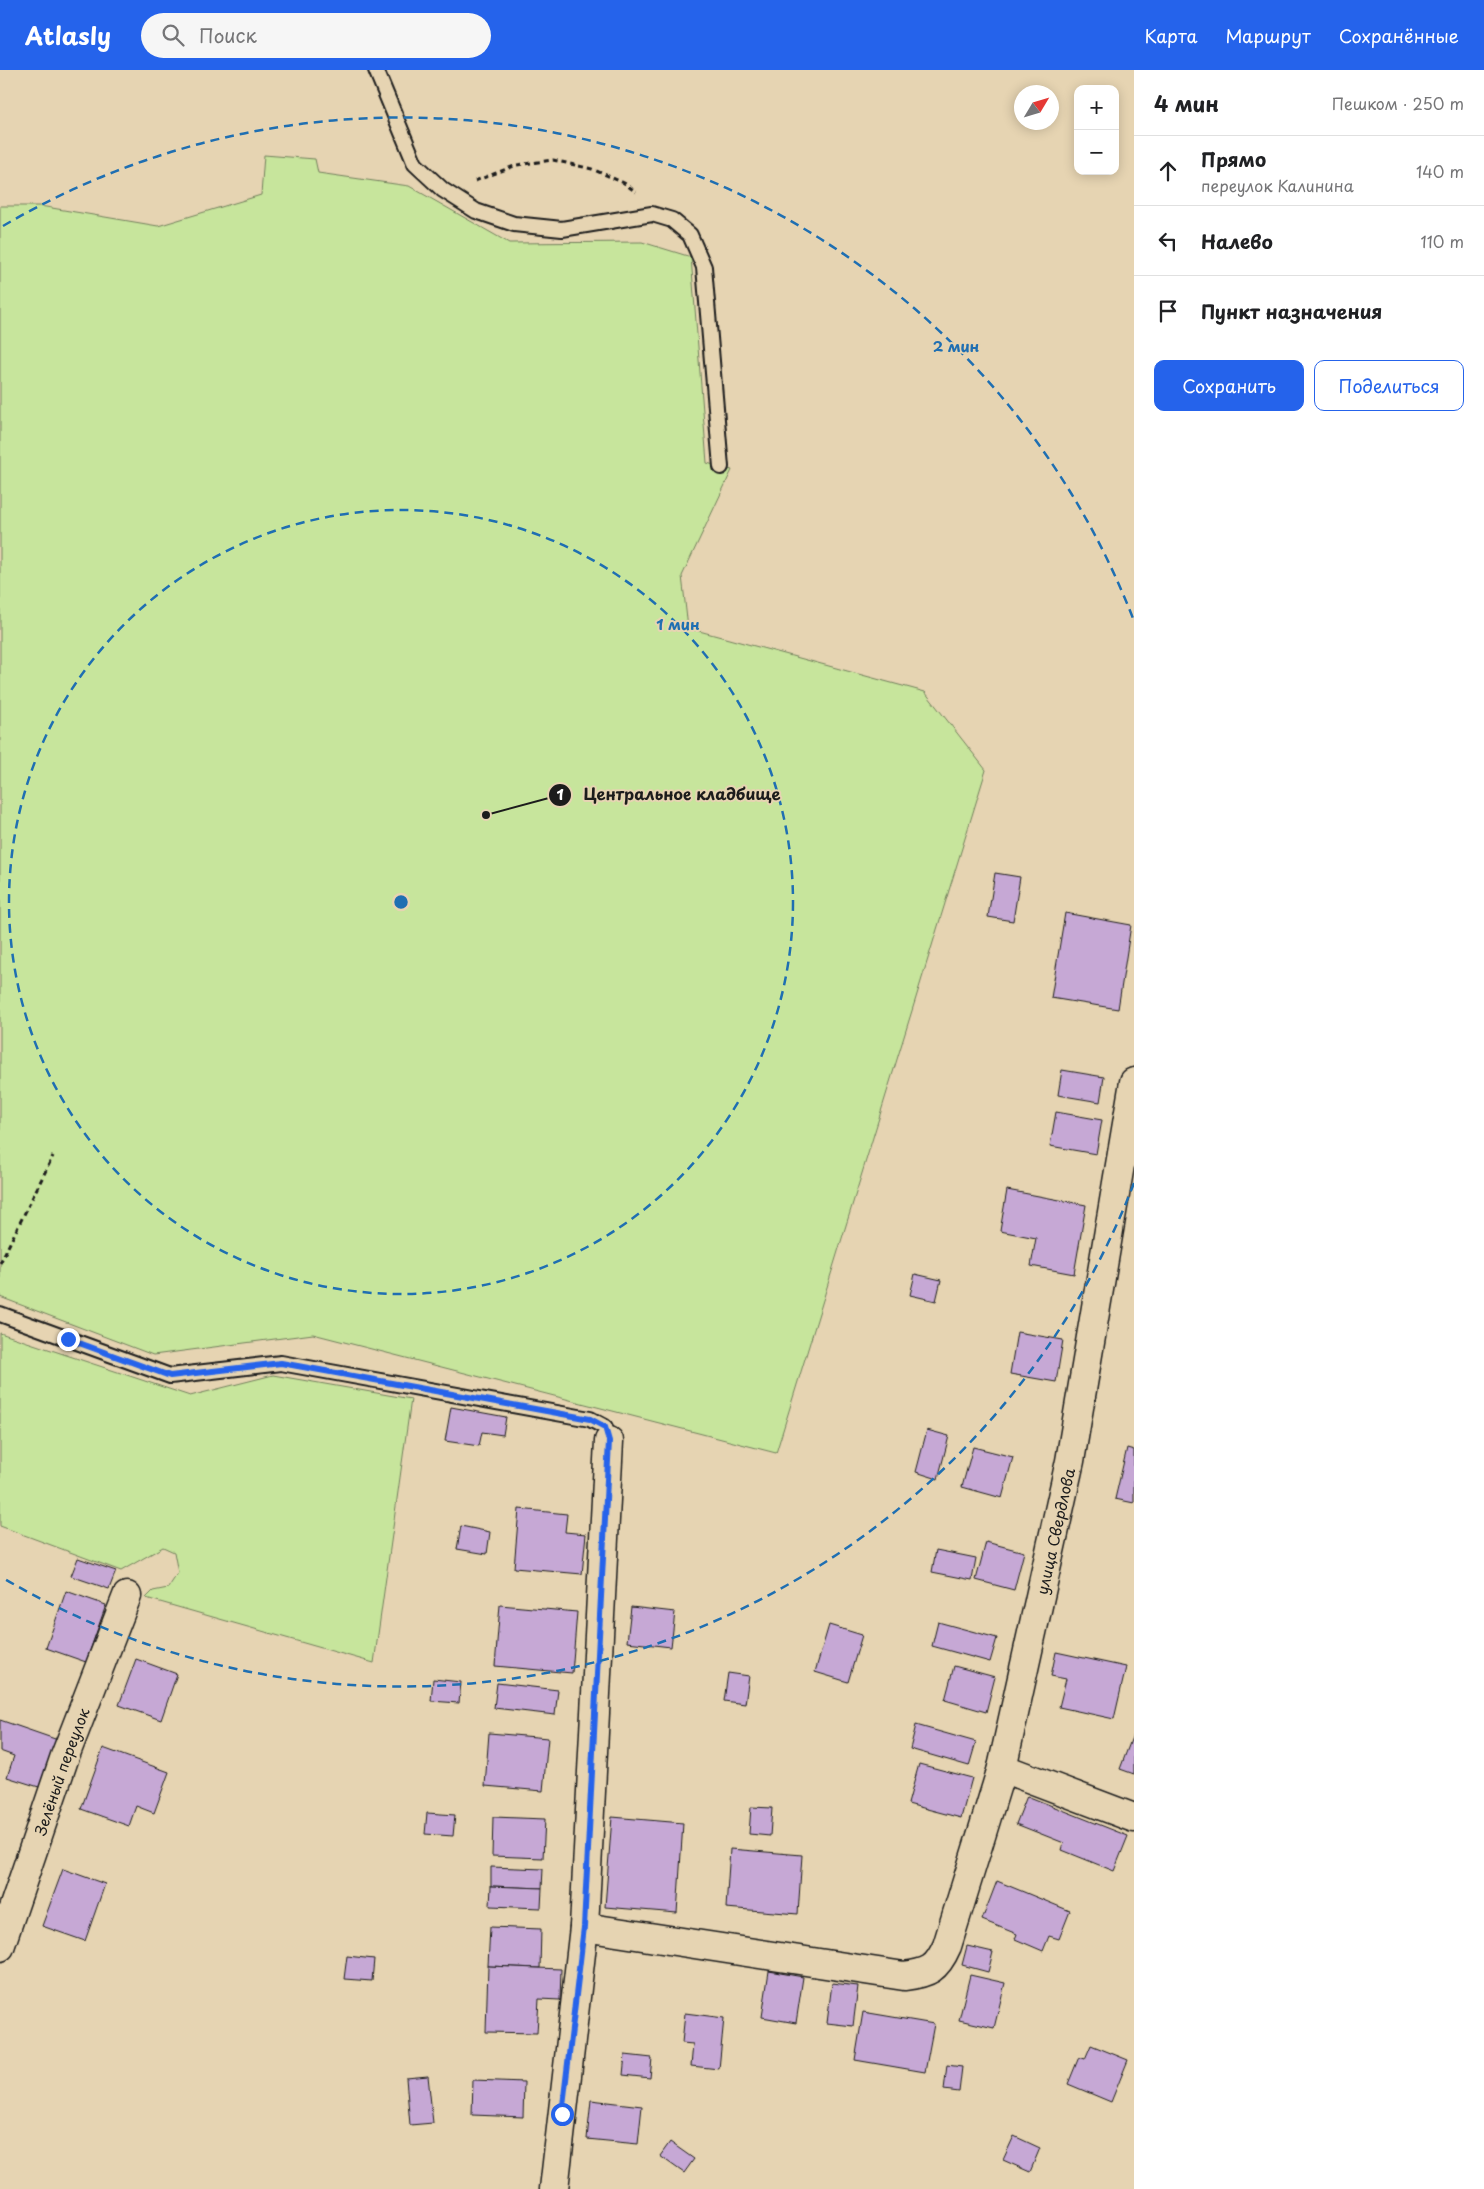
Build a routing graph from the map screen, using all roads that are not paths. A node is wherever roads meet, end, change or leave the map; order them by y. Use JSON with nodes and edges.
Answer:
{"nodes":[{"id":1,"x":376,"y":70,"type":"edge"},
{"id":2,"x":721,"y":467,"type":"dead end"},
{"id":3,"x":1134,"y":1082,"type":"edge"},
{"id":4,"x":0,"y":1314,"type":"edge"},
{"id":5,"x":609,"y":1441,"type":"joint"},
{"id":6,"x":127,"y":1596,"type":"dead end"},
{"id":7,"x":1002,"y":1768,"type":"junction"},
{"id":8,"x":1134,"y":1818,"type":"edge"},
{"id":9,"x":584,"y":1927,"type":"junction"},
{"id":10,"x":0,"y":1947,"type":"edge"},
{"id":11,"x":554,"y":2189,"type":"edge"}],
"edges":[{"from":1,"to":2,"type":"lane"},
{"from":3,"to":7,"type":"street","name":"улица Свердлова"},
{"from":4,"to":5,"type":"lane"},
{"from":5,"to":9,"type":"street"},
{"from":6,"to":10,"type":"street","name":"Зелёный переулок"},
{"from":7,"to":8,"type":"street"},
{"from":7,"to":9,"type":"street","name":"улица Свердлова"},
{"from":9,"to":11,"type":"street"}]}
